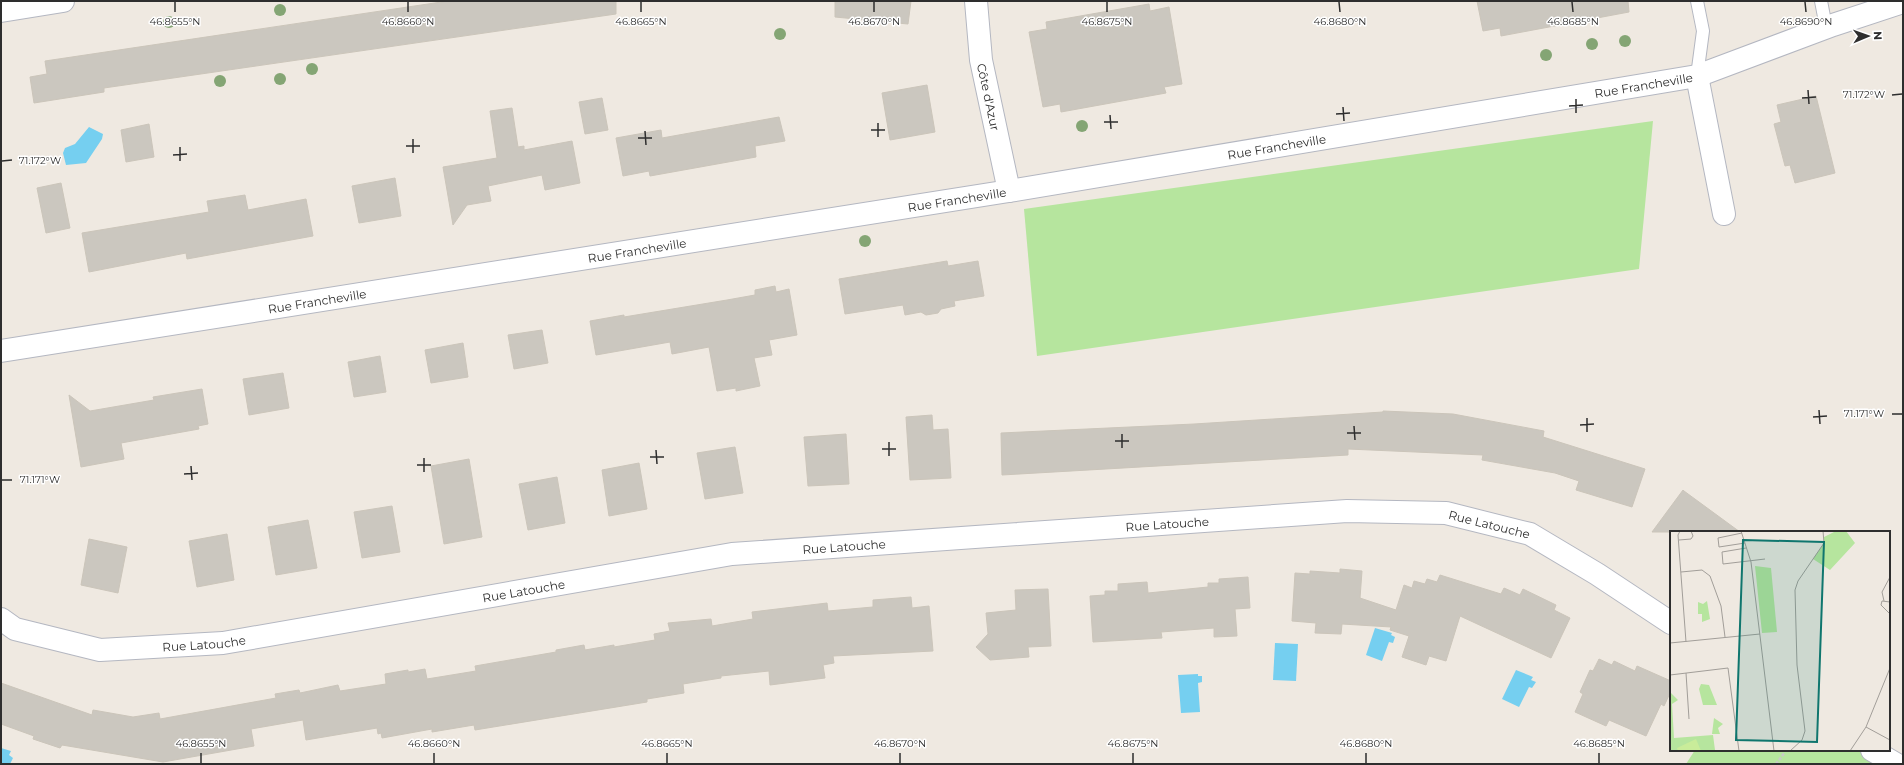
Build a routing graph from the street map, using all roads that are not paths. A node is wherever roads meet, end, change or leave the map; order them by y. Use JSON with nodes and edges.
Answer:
{"nodes":[{"id":1,"x":63,"y":1,"type":"edge"},
{"id":2,"x":976,"y":1,"type":"edge"},
{"id":3,"x":1697,"y":1,"type":"edge"},
{"id":4,"x":1821,"y":1,"type":"edge"},
{"id":5,"x":1903,"y":2,"type":"edge"},
{"id":6,"x":1868,"y":7,"type":"edge"},
{"id":7,"x":1,"y":11,"type":"edge"},
{"id":8,"x":1826,"y":27,"type":"junction"},
{"id":9,"x":1697,"y":76,"type":"junction"},
{"id":10,"x":1009,"y":192,"type":"junction"},
{"id":11,"x":1724,"y":214,"type":"dead end"},
{"id":12,"x":1,"y":351,"type":"edge"},
{"id":13,"x":1,"y":619,"type":"edge"},
{"id":14,"x":1670,"y":622,"type":"edge"},
{"id":15,"x":1874,"y":751,"type":"edge"},
{"id":16,"x":1896,"y":764,"type":"edge"}],
"edges":[{"from":1,"to":7,"type":"street"},
{"from":2,"to":10,"type":"street","name":"Côte d'Azur"},
{"from":3,"to":9,"type":"lane"},
{"from":4,"to":8,"type":"lane"},
{"from":5,"to":6,"type":"street","name":"Rue Francheville"},
{"from":6,"to":8,"type":"street","name":"Rue Francheville"},
{"from":8,"to":9,"type":"street","name":"Rue Francheville"},
{"from":9,"to":10,"type":"street","name":"Rue Francheville"},
{"from":9,"to":11,"type":"street"},
{"from":10,"to":12,"type":"street","name":"Rue Francheville"},
{"from":13,"to":14,"type":"street","name":"Rue Latouche"},
{"from":15,"to":16,"type":"street"}]}
